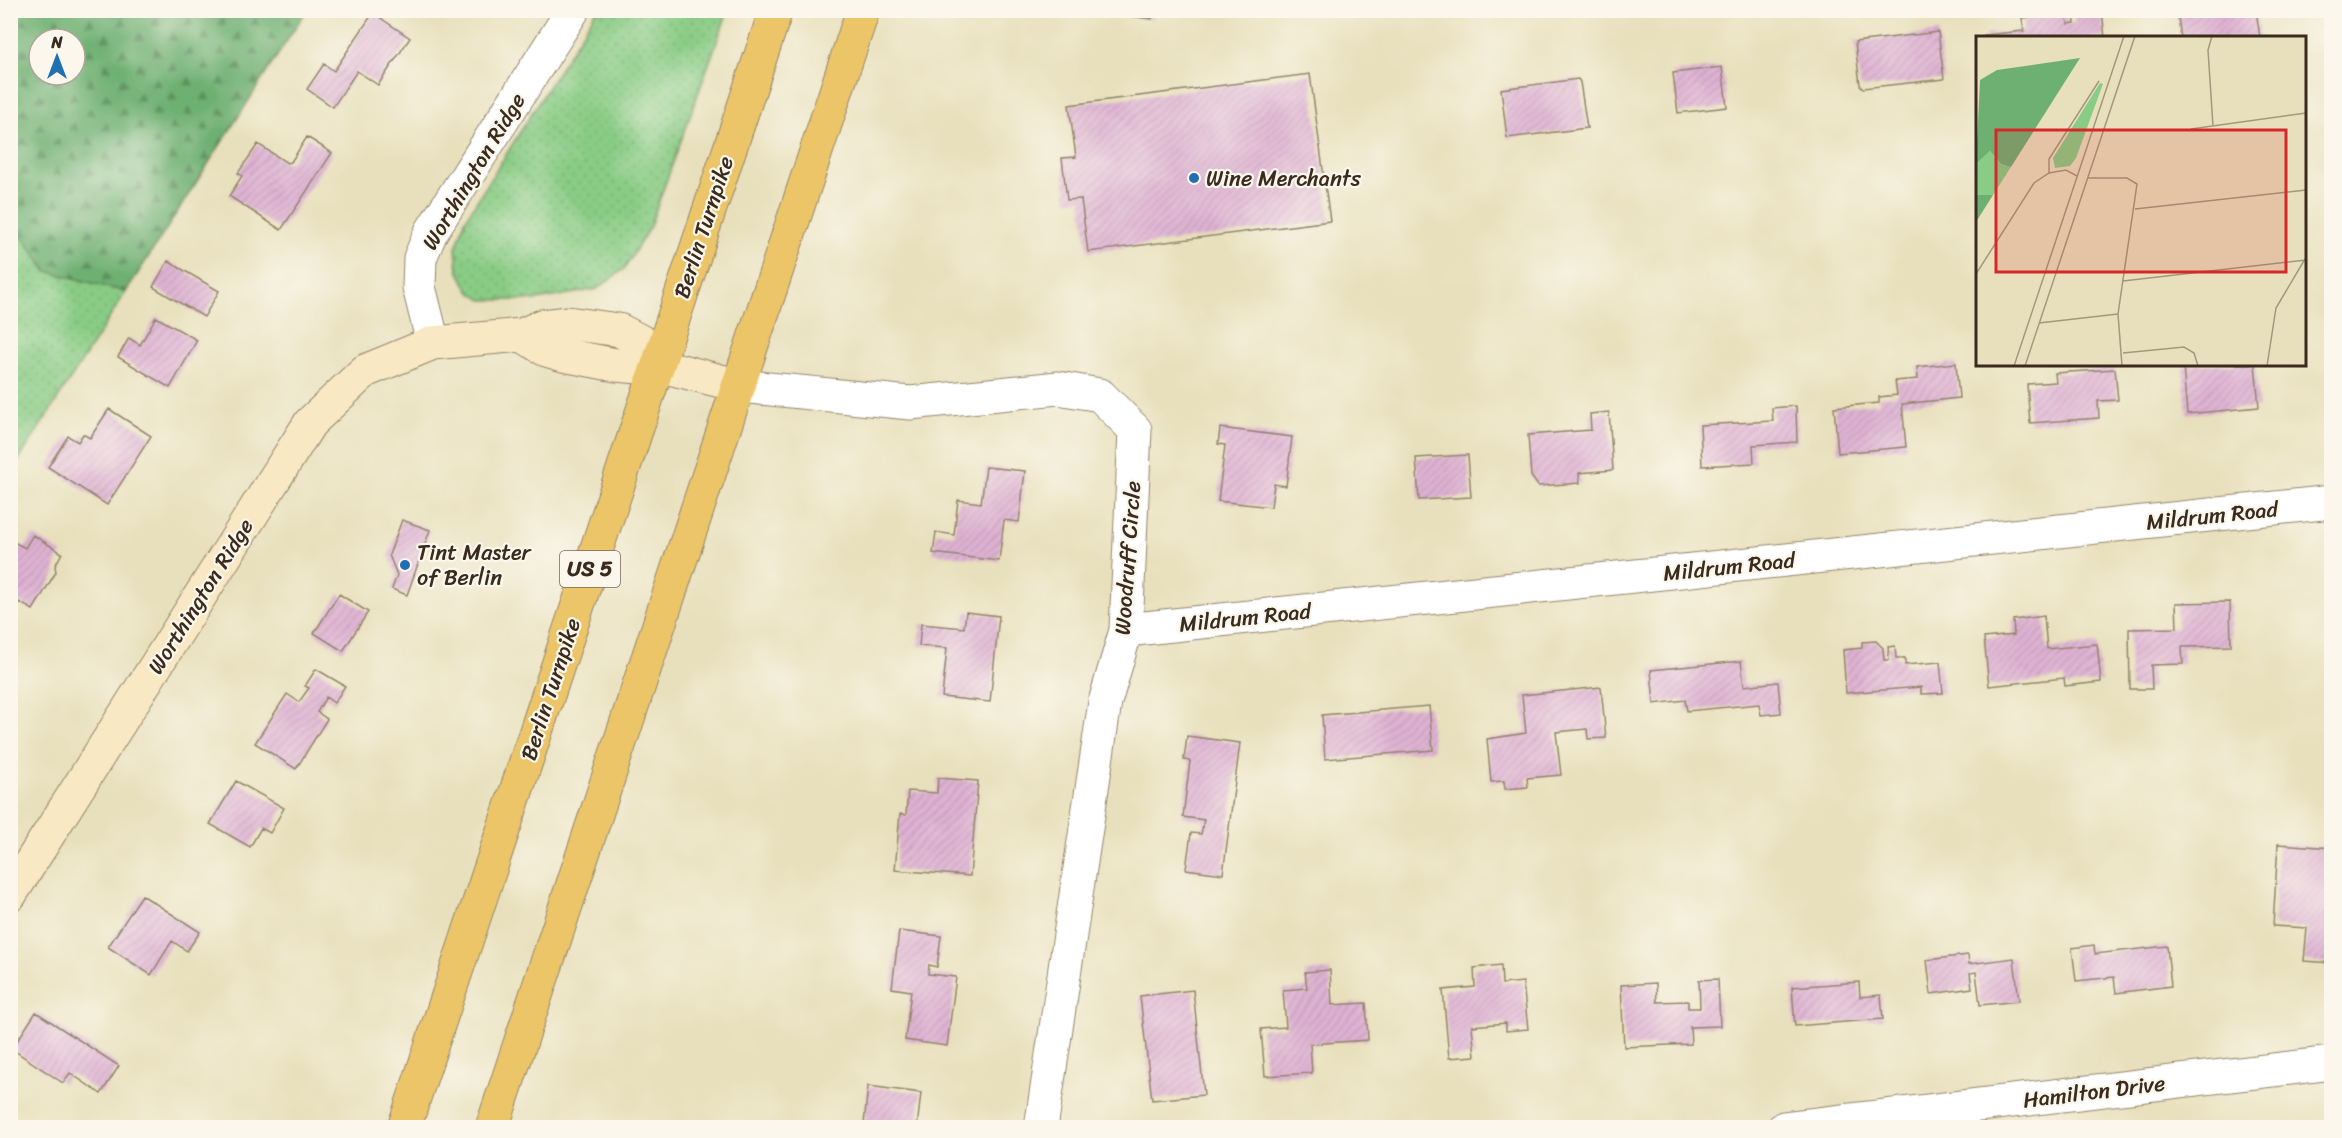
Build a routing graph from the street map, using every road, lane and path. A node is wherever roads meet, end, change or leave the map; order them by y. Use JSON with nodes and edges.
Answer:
{"nodes":[{"id":1,"x":573,"y":10,"type":"edge"},
{"id":2,"x":776,"y":10,"type":"edge"},
{"id":3,"x":863,"y":10,"type":"edge"},
{"id":4,"x":433,"y":343,"type":"junction"},
{"id":5,"x":658,"y":364,"type":"junction"},
{"id":6,"x":740,"y":386,"type":"junction"},
{"id":7,"x":2331,"y":502,"type":"edge"},
{"id":8,"x":1126,"y":630,"type":"junction"},
{"id":9,"x":10,"y":895,"type":"edge"},
{"id":10,"x":2331,"y":1063,"type":"edge"},
{"id":11,"x":404,"y":1128,"type":"edge"},
{"id":12,"x":492,"y":1128,"type":"edge"},
{"id":13,"x":1041,"y":1128,"type":"edge"},
{"id":14,"x":1784,"y":1128,"type":"edge"}],
"edges":[{"from":1,"to":4,"type":"street","name":"Worthington Ridge"},
{"from":2,"to":5,"type":"highway","name":"Berlin Turnpike","number":"US 5"},
{"from":3,"to":6,"type":"highway"},
{"from":4,"to":5,"type":"main road","name":"Worthington Ridge"},
{"from":4,"to":9,"type":"main road","name":"Worthington Ridge"},
{"from":5,"to":6,"type":"main road"},
{"from":5,"to":11,"type":"highway","name":"Berlin Turnpike","number":"US 5"},
{"from":6,"to":8,"type":"street","name":"Woodruff Circle"},
{"from":6,"to":12,"type":"highway"},
{"from":7,"to":8,"type":"street","name":"Mildrum Road"},
{"from":8,"to":13,"type":"street","name":"Woodruff Circle"},
{"from":10,"to":14,"type":"street","name":"Hamilton Drive"}]}
